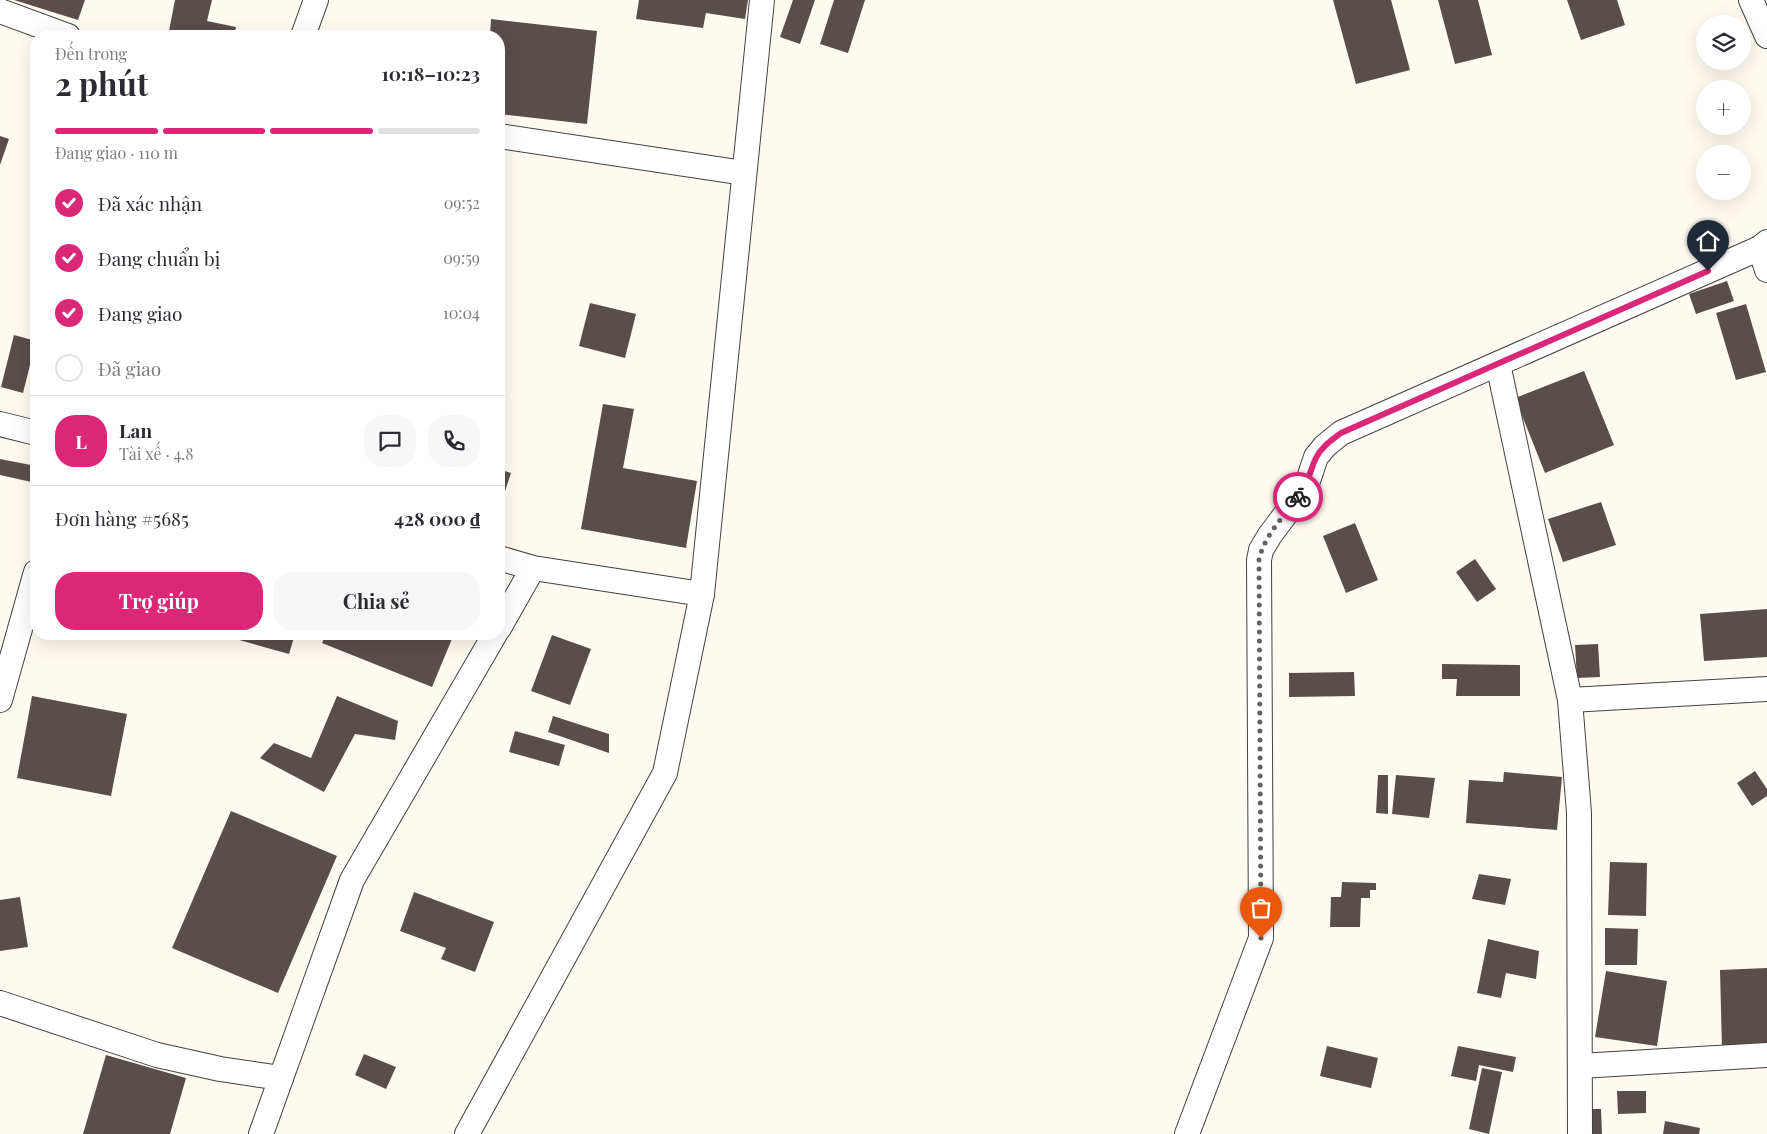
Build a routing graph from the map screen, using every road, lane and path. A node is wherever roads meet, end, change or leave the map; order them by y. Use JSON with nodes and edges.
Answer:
{"nodes":[{"id":1,"x":316,"y":0,"type":"edge"},
{"id":2,"x":762,"y":0,"type":"edge"},
{"id":3,"x":1751,"y":0,"type":"edge"},
{"id":4,"x":0,"y":11,"type":"edge"},
{"id":5,"x":52,"y":30,"type":"edge"},
{"id":6,"x":304,"y":30,"type":"edge"},
{"id":7,"x":1767,"y":36,"type":"edge"},
{"id":8,"x":505,"y":137,"type":"edge"},
{"id":9,"x":744,"y":173,"type":"junction"},
{"id":10,"x":1765,"y":253,"type":"edge"},
{"id":11,"x":1498,"y":364,"type":"junction"},
{"id":12,"x":0,"y":424,"type":"edge"},
{"id":13,"x":30,"y":431,"type":"edge"},
{"id":14,"x":505,"y":560,"type":"edge"},
{"id":15,"x":533,"y":568,"type":"junction"},
{"id":16,"x":30,"y":593,"type":"edge"},
{"id":17,"x":702,"y":594,"type":"junction"},
{"id":18,"x":505,"y":617,"type":"edge"},
{"id":19,"x":492,"y":640,"type":"edge"},
{"id":20,"x":1767,"y":690,"type":"edge"},
{"id":21,"x":0,"y":700,"type":"edge"},
{"id":22,"x":1570,"y":700,"type":"junction"},
{"id":23,"x":0,"y":1003,"type":"edge"},
{"id":24,"x":1767,"y":1055,"type":"edge"},
{"id":25,"x":1580,"y":1066,"type":"junction"},
{"id":26,"x":281,"y":1078,"type":"junction"},
{"id":27,"x":261,"y":1134,"type":"edge"},
{"id":28,"x":467,"y":1134,"type":"edge"},
{"id":29,"x":1187,"y":1134,"type":"edge"},
{"id":30,"x":1580,"y":1134,"type":"edge"}],
"edges":[{"from":1,"to":6,"type":"street"},
{"from":2,"to":9,"type":"street"},
{"from":3,"to":7,"type":"street"},
{"from":4,"to":5,"type":"street"},
{"from":8,"to":9,"type":"street"},
{"from":9,"to":17,"type":"street"},
{"from":10,"to":11,"type":"street"},
{"from":11,"to":22,"type":"street"},
{"from":11,"to":29,"type":"street"},
{"from":12,"to":13,"type":"street"},
{"from":14,"to":15,"type":"street"},
{"from":15,"to":17,"type":"street"},
{"from":15,"to":18,"type":"street"},
{"from":16,"to":21,"type":"street"},
{"from":17,"to":28,"type":"street"},
{"from":19,"to":26,"type":"street"},
{"from":20,"to":22,"type":"street"},
{"from":22,"to":25,"type":"street"},
{"from":23,"to":26,"type":"street"},
{"from":24,"to":25,"type":"street"},
{"from":25,"to":30,"type":"street"},
{"from":26,"to":27,"type":"street"}]}
